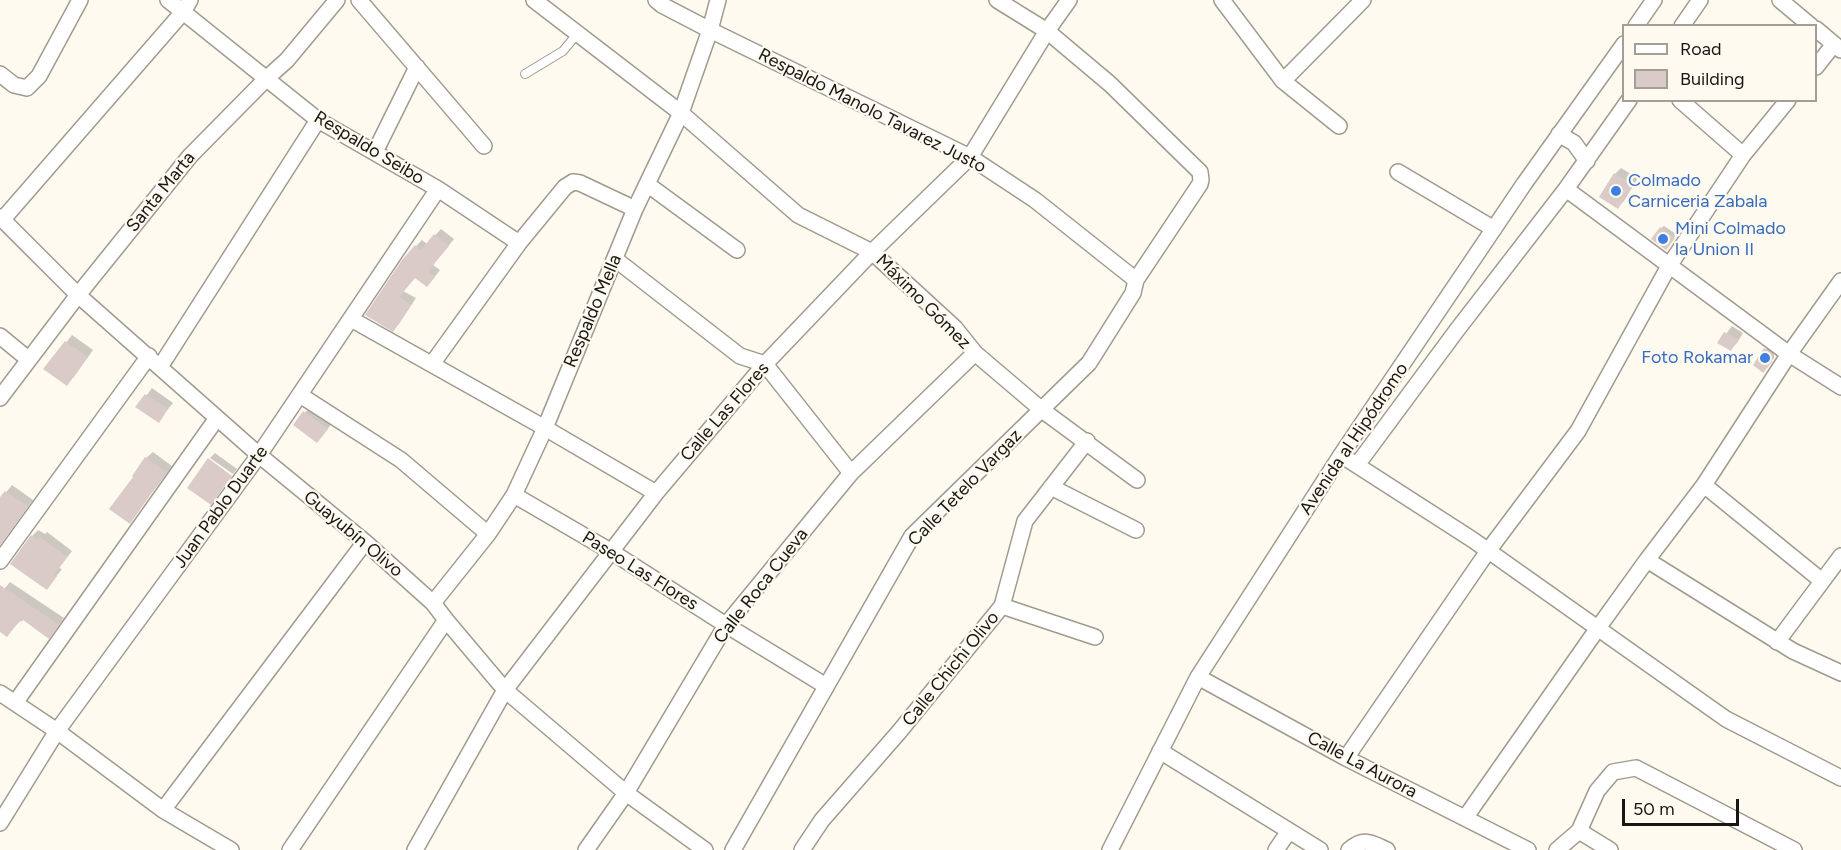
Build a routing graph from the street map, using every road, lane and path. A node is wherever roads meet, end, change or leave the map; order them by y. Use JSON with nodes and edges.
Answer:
{"nodes":[{"id":1,"x":80,"y":0,"type":"edge"},
{"id":2,"x":168,"y":0,"type":"edge"},
{"id":3,"x":337,"y":0,"type":"edge"},
{"id":4,"x":359,"y":0,"type":"edge"},
{"id":5,"x":534,"y":0,"type":"edge"},
{"id":6,"x":656,"y":0,"type":"edge"},
{"id":7,"x":718,"y":0,"type":"edge"},
{"id":8,"x":997,"y":0,"type":"edge"},
{"id":9,"x":1068,"y":0,"type":"edge"},
{"id":10,"x":1222,"y":0,"type":"edge"},
{"id":11,"x":1364,"y":0,"type":"edge"},
{"id":12,"x":1654,"y":0,"type":"edge"},
{"id":13,"x":1700,"y":0,"type":"edge"},
{"id":14,"x":1780,"y":0,"type":"edge"},
{"id":15,"x":187,"y":6,"type":"edge"},
{"id":16,"x":1637,"y":24,"type":"edge"},
{"id":17,"x":1683,"y":24,"type":"edge"},
{"id":18,"x":1809,"y":24,"type":"edge"},
{"id":19,"x":710,"y":30,"type":"junction"},
{"id":20,"x":1047,"y":31,"type":"junction"},
{"id":21,"x":1817,"y":31,"type":"edge"},
{"id":22,"x":578,"y":33,"type":"junction"},
{"id":23,"x":1622,"y":45,"type":"edge"},
{"id":24,"x":1838,"y":47,"type":"edge"},
{"id":25,"x":1817,"y":65,"type":"edge"},
{"id":26,"x":417,"y":68,"type":"junction"},
{"id":27,"x":0,"y":74,"type":"edge"},
{"id":28,"x":525,"y":74,"type":"dead end"},
{"id":29,"x":267,"y":78,"type":"junction"},
{"id":30,"x":1283,"y":81,"type":"junction"},
{"id":31,"x":1628,"y":102,"type":"edge"},
{"id":32,"x":1682,"y":102,"type":"edge"},
{"id":33,"x":1786,"y":102,"type":"edge"},
{"id":34,"x":681,"y":112,"type":"junction"},
{"id":35,"x":318,"y":120,"type":"junction"},
{"id":36,"x":1339,"y":126,"type":"dead end"},
{"id":37,"x":1559,"y":134,"type":"junction"},
{"id":38,"x":484,"y":146,"type":"dead end"},
{"id":39,"x":375,"y":152,"type":"junction"},
{"id":40,"x":1743,"y":156,"type":"junction"},
{"id":41,"x":970,"y":157,"type":"junction"},
{"id":42,"x":1587,"y":161,"type":"junction"},
{"id":43,"x":1398,"y":172,"type":"dead end"},
{"id":44,"x":647,"y":184,"type":"junction"},
{"id":45,"x":438,"y":189,"type":"junction"},
{"id":46,"x":1566,"y":189,"type":"junction"},
{"id":47,"x":635,"y":209,"type":"junction"},
{"id":48,"x":2,"y":218,"type":"edge"},
{"id":49,"x":1494,"y":229,"type":"junction"},
{"id":50,"x":519,"y":243,"type":"junction"},
{"id":51,"x":737,"y":250,"type":"dead end"},
{"id":52,"x":872,"y":252,"type":"junction"},
{"id":53,"x":615,"y":259,"type":"junction"},
{"id":54,"x":1669,"y":266,"type":"junction"},
{"id":55,"x":1136,"y":280,"type":"junction"},
{"id":56,"x":1841,"y":281,"type":"edge"},
{"id":57,"x":78,"y":294,"type":"junction"},
{"id":58,"x":351,"y":319,"type":"junction"},
{"id":59,"x":0,"y":336,"type":"edge"},
{"id":60,"x":975,"y":353,"type":"junction"},
{"id":61,"x":1789,"y":354,"type":"junction"},
{"id":62,"x":28,"y":359,"type":"junction"},
{"id":63,"x":154,"y":362,"type":"junction"},
{"id":64,"x":432,"y":364,"type":"junction"},
{"id":65,"x":765,"y":364,"type":"junction"},
{"id":66,"x":1841,"y":387,"type":"edge"},
{"id":67,"x":300,"y":395,"type":"junction"},
{"id":68,"x":0,"y":398,"type":"edge"},
{"id":69,"x":1042,"y":410,"type":"junction"},
{"id":70,"x":217,"y":418,"type":"junction"},
{"id":71,"x":545,"y":428,"type":"junction"},
{"id":72,"x":1087,"y":441,"type":"junction"},
{"id":73,"x":259,"y":455,"type":"junction"},
{"id":74,"x":1341,"y":455,"type":"junction"},
{"id":75,"x":1357,"y":465,"type":"junction"},
{"id":76,"x":851,"y":473,"type":"junction"},
{"id":77,"x":1137,"y":480,"type":"dead end"},
{"id":78,"x":1704,"y":485,"type":"junction"},
{"id":79,"x":1051,"y":487,"type":"junction"},
{"id":80,"x":656,"y":493,"type":"junction"},
{"id":81,"x":514,"y":495,"type":"junction"},
{"id":82,"x":1136,"y":530,"type":"dead end"},
{"id":83,"x":488,"y":534,"type":"junction"},
{"id":84,"x":365,"y":542,"type":"junction"},
{"id":85,"x":1488,"y":551,"type":"junction"},
{"id":86,"x":612,"y":552,"type":"junction"},
{"id":87,"x":1841,"y":556,"type":"edge"},
{"id":88,"x":1647,"y":560,"type":"junction"},
{"id":89,"x":0,"y":561,"type":"edge"},
{"id":90,"x":1822,"y":581,"type":"junction"},
{"id":91,"x":433,"y":603,"type":"junction"},
{"id":92,"x":1002,"y":606,"type":"junction"},
{"id":93,"x":446,"y":620,"type":"junction"},
{"id":94,"x":726,"y":625,"type":"junction"},
{"id":95,"x":1598,"y":628,"type":"junction"},
{"id":96,"x":1095,"y":638,"type":"dead end"},
{"id":97,"x":1777,"y":642,"type":"junction"},
{"id":98,"x":1841,"y":673,"type":"edge"},
{"id":99,"x":1198,"y":677,"type":"junction"},
{"id":100,"x":826,"y":686,"type":"junction"},
{"id":101,"x":505,"y":690,"type":"junction"},
{"id":102,"x":0,"y":693,"type":"edge"},
{"id":103,"x":15,"y":704,"type":"junction"},
{"id":104,"x":57,"y":732,"type":"junction"},
{"id":105,"x":1160,"y":751,"type":"junction"},
{"id":106,"x":1346,"y":758,"type":"junction"},
{"id":107,"x":1841,"y":778,"type":"edge"},
{"id":108,"x":626,"y":793,"type":"junction"},
{"id":109,"x":163,"y":810,"type":"junction"},
{"id":110,"x":2,"y":813,"type":"edge"},
{"id":111,"x":1465,"y":818,"type":"junction"},
{"id":112,"x":1289,"y":831,"type":"junction"},
{"id":113,"x":1579,"y":831,"type":"junction"},
{"id":114,"x":696,"y":847,"type":"edge"},
{"id":115,"x":231,"y":850,"type":"edge"},
{"id":116,"x":290,"y":850,"type":"edge"},
{"id":117,"x":415,"y":850,"type":"edge"},
{"id":118,"x":586,"y":850,"type":"edge"},
{"id":119,"x":733,"y":850,"type":"edge"},
{"id":120,"x":802,"y":850,"type":"edge"},
{"id":121,"x":1110,"y":850,"type":"edge"},
{"id":122,"x":1276,"y":850,"type":"edge"},
{"id":123,"x":1320,"y":850,"type":"edge"},
{"id":124,"x":1349,"y":850,"type":"edge"},
{"id":125,"x":1387,"y":850,"type":"edge"},
{"id":126,"x":1528,"y":850,"type":"edge"},
{"id":127,"x":1557,"y":850,"type":"edge"},
{"id":128,"x":1610,"y":850,"type":"edge"},
{"id":129,"x":1794,"y":850,"type":"edge"}],
"edges":[{"from":1,"to":27,"type":"street"},
{"from":2,"to":15,"type":"street","name":"Respaldo Seibo"},
{"from":3,"to":29,"type":"street","name":"Santa Marta"},
{"from":4,"to":26,"type":"street"},
{"from":5,"to":22,"type":"street","name":"Máximo Gómez"},
{"from":6,"to":19,"type":"street","name":"Respaldo Manolo Tavarez Justo"},
{"from":7,"to":19,"type":"street","name":"Respaldo Mella"},
{"from":8,"to":20,"type":"street"},
{"from":9,"to":20,"type":"street","name":"Calle Las Flores"},
{"from":10,"to":30,"type":"street"},
{"from":11,"to":30,"type":"street"},
{"from":12,"to":16,"type":"street"},
{"from":13,"to":17,"type":"street"},
{"from":14,"to":18,"type":"street"},
{"from":15,"to":29,"type":"street","name":"Respaldo Seibo"},
{"from":15,"to":48,"type":"street"},
{"from":19,"to":34,"type":"street","name":"Respaldo Mella"},
{"from":19,"to":41,"type":"street","name":"Respaldo Manolo Tavarez Justo"},
{"from":20,"to":41,"type":"street","name":"Calle Las Flores"},
{"from":20,"to":55,"type":"street","name":"Calle Tetelo Vargaz"},
{"from":21,"to":24,"type":"street"},
{"from":22,"to":28,"type":"lane"},
{"from":22,"to":34,"type":"street","name":"Máximo Gómez"},
{"from":23,"to":37,"type":"street","name":"Avenida al Hipódromo"},
{"from":24,"to":25,"type":"street"},
{"from":26,"to":38,"type":"street"},
{"from":26,"to":39,"type":"street"},
{"from":29,"to":35,"type":"street","name":"Respaldo Seibo"},
{"from":29,"to":57,"type":"street","name":"Santa Marta"},
{"from":30,"to":36,"type":"street"},
{"from":31,"to":42,"type":"street"},
{"from":32,"to":40,"type":"street"},
{"from":33,"to":40,"type":"street"},
{"from":34,"to":44,"type":"street","name":"Respaldo Mella"},
{"from":34,"to":52,"type":"street","name":"Máximo Gómez"},
{"from":35,"to":39,"type":"street","name":"Respaldo Seibo"},
{"from":35,"to":63,"type":"street"},
{"from":37,"to":42,"type":"street"},
{"from":37,"to":49,"type":"street","name":"Avenida al Hipódromo"},
{"from":39,"to":45,"type":"street","name":"Respaldo Seibo"},
{"from":40,"to":54,"type":"street"},
{"from":41,"to":52,"type":"street","name":"Calle Las Flores"},
{"from":41,"to":55,"type":"street","name":"Respaldo Manolo Tavarez Justo"},
{"from":42,"to":46,"type":"street"},
{"from":43,"to":49,"type":"street"},
{"from":44,"to":47,"type":"street","name":"Respaldo Mella"},
{"from":44,"to":51,"type":"street"},
{"from":45,"to":50,"type":"street","name":"Respaldo Seibo"},
{"from":45,"to":58,"type":"street","name":"Juan Pablo Duarte"},
{"from":46,"to":54,"type":"street"},
{"from":46,"to":75,"type":"street"},
{"from":47,"to":50,"type":"street"},
{"from":47,"to":53,"type":"street","name":"Respaldo Mella"},
{"from":48,"to":57,"type":"street","name":"Guayubín Olivo"},
{"from":49,"to":74,"type":"street","name":"Avenida al Hipódromo"},
{"from":50,"to":64,"type":"street"},
{"from":52,"to":60,"type":"street","name":"Máximo Gómez"},
{"from":52,"to":65,"type":"street","name":"Calle Las Flores"},
{"from":53,"to":65,"type":"street"},
{"from":53,"to":71,"type":"street","name":"Respaldo Mella"},
{"from":54,"to":61,"type":"street"},
{"from":54,"to":85,"type":"street"},
{"from":55,"to":69,"type":"street","name":"Calle Tetelo Vargaz"},
{"from":56,"to":61,"type":"street"},
{"from":57,"to":62,"type":"street","name":"Santa Marta"},
{"from":57,"to":63,"type":"street","name":"Guayubín Olivo"},
{"from":58,"to":64,"type":"street"},
{"from":58,"to":67,"type":"street","name":"Juan Pablo Duarte"},
{"from":59,"to":62,"type":"street"},
{"from":60,"to":69,"type":"street","name":"Máximo Gómez"},
{"from":60,"to":76,"type":"street","name":"Calle Roca Cueva"},
{"from":61,"to":66,"type":"street"},
{"from":61,"to":78,"type":"street"},
{"from":62,"to":68,"type":"street","name":"Santa Marta"},
{"from":63,"to":70,"type":"street","name":"Guayubín Olivo"},
{"from":63,"to":89,"type":"street"},
{"from":64,"to":71,"type":"street"},
{"from":65,"to":76,"type":"street"},
{"from":65,"to":80,"type":"street","name":"Calle Las Flores"},
{"from":67,"to":73,"type":"street","name":"Juan Pablo Duarte"},
{"from":67,"to":83,"type":"street"},
{"from":69,"to":72,"type":"street","name":"Máximo Gómez"},
{"from":69,"to":100,"type":"street","name":"Calle Tetelo Vargaz"},
{"from":70,"to":73,"type":"street","name":"Guayubín Olivo"},
{"from":70,"to":103,"type":"street"},
{"from":71,"to":80,"type":"street"},
{"from":71,"to":81,"type":"street","name":"Respaldo Mella"},
{"from":72,"to":77,"type":"street","name":"Máximo Gómez"},
{"from":72,"to":79,"type":"street","name":"Calle Chichi Olivo"},
{"from":73,"to":84,"type":"street","name":"Guayubín Olivo"},
{"from":73,"to":104,"type":"street","name":"Juan Pablo Duarte"},
{"from":74,"to":75,"type":"street"},
{"from":74,"to":99,"type":"street","name":"Avenida al Hipódromo"},
{"from":75,"to":85,"type":"street"},
{"from":76,"to":94,"type":"street","name":"Calle Roca Cueva"},
{"from":78,"to":88,"type":"street"},
{"from":78,"to":90,"type":"street"},
{"from":79,"to":82,"type":"street"},
{"from":79,"to":92,"type":"street","name":"Calle Chichi Olivo"},
{"from":80,"to":86,"type":"street","name":"Calle Las Flores"},
{"from":81,"to":83,"type":"street","name":"Respaldo Mella"},
{"from":81,"to":86,"type":"street","name":"Paseo Las Flores"},
{"from":83,"to":91,"type":"street","name":"Respaldo Mella"},
{"from":84,"to":91,"type":"street","name":"Guayubín Olivo"},
{"from":84,"to":109,"type":"street"},
{"from":85,"to":95,"type":"street"},
{"from":85,"to":106,"type":"street"},
{"from":86,"to":94,"type":"street","name":"Paseo Las Flores"},
{"from":86,"to":101,"type":"street","name":"Calle Las Flores"},
{"from":87,"to":90,"type":"street"},
{"from":88,"to":95,"type":"street"},
{"from":88,"to":97,"type":"street"},
{"from":90,"to":97,"type":"street"},
{"from":91,"to":93,"type":"street","name":"Guayubín Olivo"},
{"from":92,"to":96,"type":"street"},
{"from":92,"to":120,"type":"street","name":"Calle Chichi Olivo"},
{"from":93,"to":101,"type":"street","name":"Guayubín Olivo"},
{"from":93,"to":116,"type":"street"},
{"from":94,"to":100,"type":"street","name":"Paseo Las Flores"},
{"from":94,"to":108,"type":"street","name":"Calle Roca Cueva"},
{"from":95,"to":107,"type":"street"},
{"from":95,"to":111,"type":"street"},
{"from":97,"to":98,"type":"street"},
{"from":99,"to":105,"type":"street","name":"Avenida al Hipódromo"},
{"from":99,"to":106,"type":"street","name":"Calle La Aurora"},
{"from":100,"to":119,"type":"street","name":"Calle Tetelo Vargaz"},
{"from":101,"to":108,"type":"street","name":"Guayubín Olivo"},
{"from":101,"to":117,"type":"street","name":"Calle Las Flores"},
{"from":102,"to":103,"type":"street"},
{"from":103,"to":104,"type":"street"},
{"from":104,"to":109,"type":"street"},
{"from":104,"to":110,"type":"street","name":"Juan Pablo Duarte"},
{"from":105,"to":112,"type":"street"},
{"from":105,"to":121,"type":"street","name":"Avenida al Hipódromo"},
{"from":106,"to":111,"type":"street","name":"Calle La Aurora"},
{"from":108,"to":114,"type":"street","name":"Guayubín Olivo"},
{"from":108,"to":118,"type":"street","name":"Calle Roca Cueva"},
{"from":109,"to":115,"type":"street"},
{"from":111,"to":126,"type":"street","name":"Calle La Aurora"},
{"from":112,"to":122,"type":"street"},
{"from":112,"to":123,"type":"street"},
{"from":113,"to":127,"type":"street"},
{"from":113,"to":128,"type":"street"},
{"from":113,"to":129,"type":"street"},
{"from":124,"to":125,"type":"street"}]}
